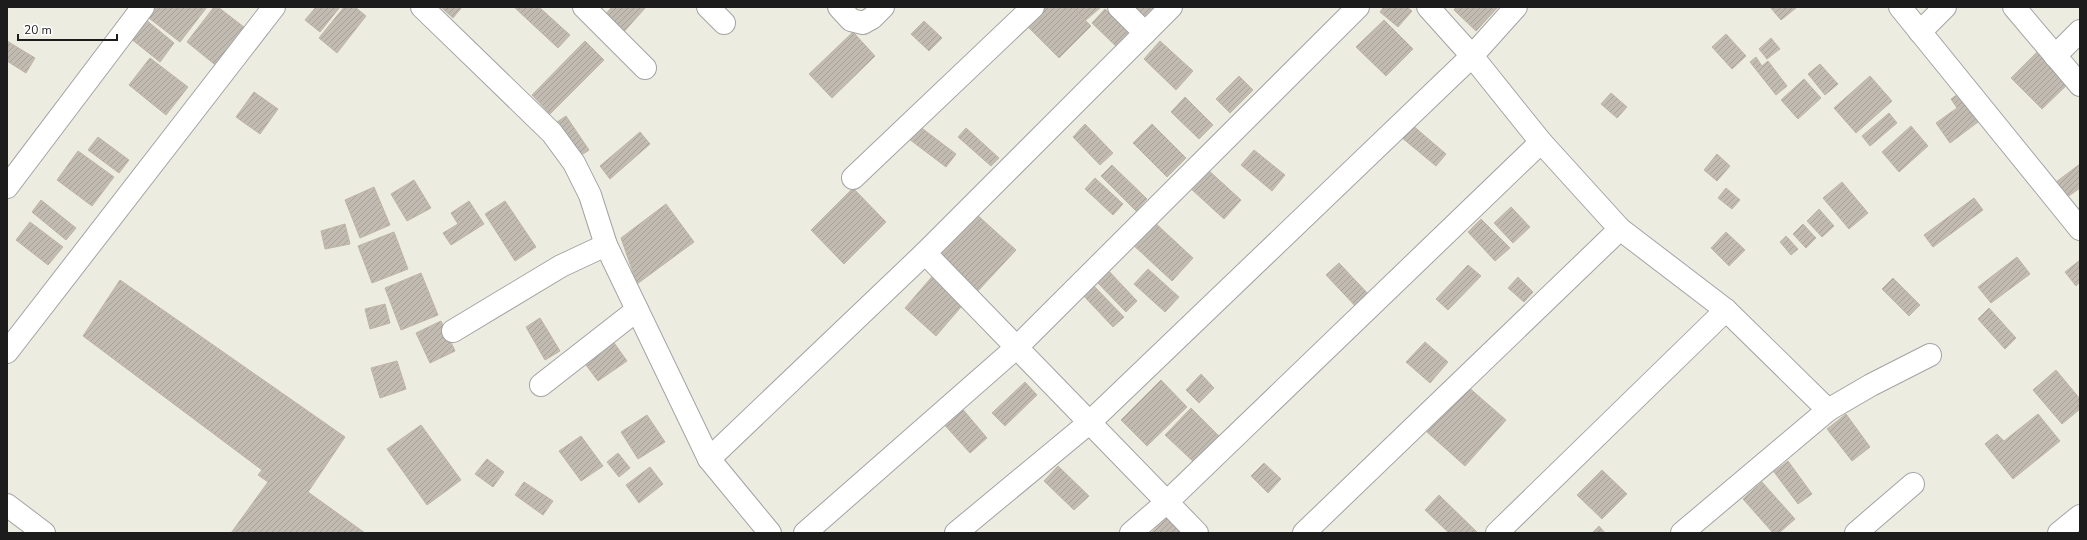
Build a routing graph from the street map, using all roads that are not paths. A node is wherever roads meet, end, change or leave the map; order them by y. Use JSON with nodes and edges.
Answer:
{"nodes":[{"id":1,"x":143,"y":7,"type":"edge"},
{"id":2,"x":274,"y":7,"type":"edge"},
{"id":3,"x":422,"y":7,"type":"edge"},
{"id":4,"x":584,"y":7,"type":"edge"},
{"id":5,"x":708,"y":7,"type":"edge"},
{"id":6,"x":839,"y":7,"type":"edge"},
{"id":7,"x":883,"y":7,"type":"edge"},
{"id":8,"x":1033,"y":7,"type":"edge"},
{"id":9,"x":1119,"y":7,"type":"edge"},
{"id":10,"x":1171,"y":7,"type":"edge"},
{"id":11,"x":1358,"y":7,"type":"edge"},
{"id":12,"x":1428,"y":7,"type":"edge"},
{"id":13,"x":1516,"y":7,"type":"edge"},
{"id":14,"x":1900,"y":7,"type":"edge"},
{"id":15,"x":1945,"y":7,"type":"edge"},
{"id":16,"x":2014,"y":7,"type":"edge"},
{"id":17,"x":724,"y":23,"type":"dead end"},
{"id":18,"x":2080,"y":31,"type":"edge"},
{"id":19,"x":1920,"y":32,"type":"junction"},
{"id":20,"x":1145,"y":33,"type":"junction"},
{"id":21,"x":1472,"y":56,"type":"junction"},
{"id":22,"x":2055,"y":56,"type":"junction"},
{"id":23,"x":645,"y":68,"type":"dead end"},
{"id":24,"x":2080,"y":85,"type":"edge"},
{"id":25,"x":1541,"y":142,"type":"junction"},
{"id":26,"x":852,"y":178,"type":"dead end"},
{"id":27,"x":7,"y":188,"type":"edge"},
{"id":28,"x":1620,"y":229,"type":"junction"},
{"id":29,"x":2080,"y":229,"type":"edge"},
{"id":30,"x":606,"y":244,"type":"junction"},
{"id":31,"x":925,"y":253,"type":"junction"},
{"id":32,"x":637,"y":310,"type":"junction"},
{"id":33,"x":1726,"y":310,"type":"junction"},
{"id":34,"x":452,"y":331,"type":"dead end"},
{"id":35,"x":1017,"y":348,"type":"junction"},
{"id":36,"x":7,"y":352,"type":"edge"},
{"id":37,"x":1930,"y":355,"type":"dead end"},
{"id":38,"x":541,"y":385,"type":"dead end"},
{"id":39,"x":1828,"y":410,"type":"junction"},
{"id":40,"x":1090,"y":422,"type":"junction"},
{"id":41,"x":710,"y":459,"type":"junction"},
{"id":42,"x":1913,"y":484,"type":"dead end"},
{"id":43,"x":1167,"y":502,"type":"junction"},
{"id":44,"x":7,"y":505,"type":"edge"},
{"id":45,"x":44,"y":533,"type":"edge"},
{"id":46,"x":770,"y":533,"type":"edge"},
{"id":47,"x":805,"y":533,"type":"edge"},
{"id":48,"x":956,"y":533,"type":"edge"},
{"id":49,"x":1131,"y":533,"type":"edge"},
{"id":50,"x":1197,"y":533,"type":"edge"},
{"id":51,"x":1304,"y":533,"type":"edge"},
{"id":52,"x":1497,"y":533,"type":"edge"},
{"id":53,"x":1682,"y":533,"type":"edge"},
{"id":54,"x":1856,"y":533,"type":"edge"}],
"edges":[{"from":1,"to":27,"type":"street"},
{"from":2,"to":36,"type":"street"},
{"from":3,"to":30,"type":"street"},
{"from":4,"to":23,"type":"street"},
{"from":5,"to":17,"type":"street"},
{"from":6,"to":7,"type":"street"},
{"from":8,"to":26,"type":"street"},
{"from":9,"to":20,"type":"street"},
{"from":10,"to":20,"type":"street"},
{"from":11,"to":35,"type":"street"},
{"from":12,"to":21,"type":"street"},
{"from":13,"to":21,"type":"street"},
{"from":14,"to":19,"type":"street"},
{"from":15,"to":19,"type":"street"},
{"from":16,"to":22,"type":"street"},
{"from":18,"to":22,"type":"street"},
{"from":19,"to":29,"type":"street"},
{"from":20,"to":31,"type":"street"},
{"from":21,"to":25,"type":"street"},
{"from":21,"to":40,"type":"street"},
{"from":22,"to":24,"type":"street"},
{"from":25,"to":28,"type":"street"},
{"from":25,"to":43,"type":"street"},
{"from":28,"to":33,"type":"street"},
{"from":28,"to":51,"type":"street"},
{"from":30,"to":32,"type":"street"},
{"from":30,"to":34,"type":"street"},
{"from":31,"to":35,"type":"street"},
{"from":31,"to":41,"type":"street"},
{"from":32,"to":38,"type":"street"},
{"from":32,"to":41,"type":"street"},
{"from":33,"to":39,"type":"street"},
{"from":33,"to":52,"type":"street"},
{"from":35,"to":40,"type":"street"},
{"from":35,"to":47,"type":"street"},
{"from":37,"to":39,"type":"street"},
{"from":39,"to":53,"type":"street"},
{"from":40,"to":43,"type":"street"},
{"from":40,"to":48,"type":"street"},
{"from":41,"to":46,"type":"street"},
{"from":42,"to":54,"type":"street"},
{"from":43,"to":49,"type":"street"},
{"from":43,"to":50,"type":"street"},
{"from":44,"to":45,"type":"street"}]}
